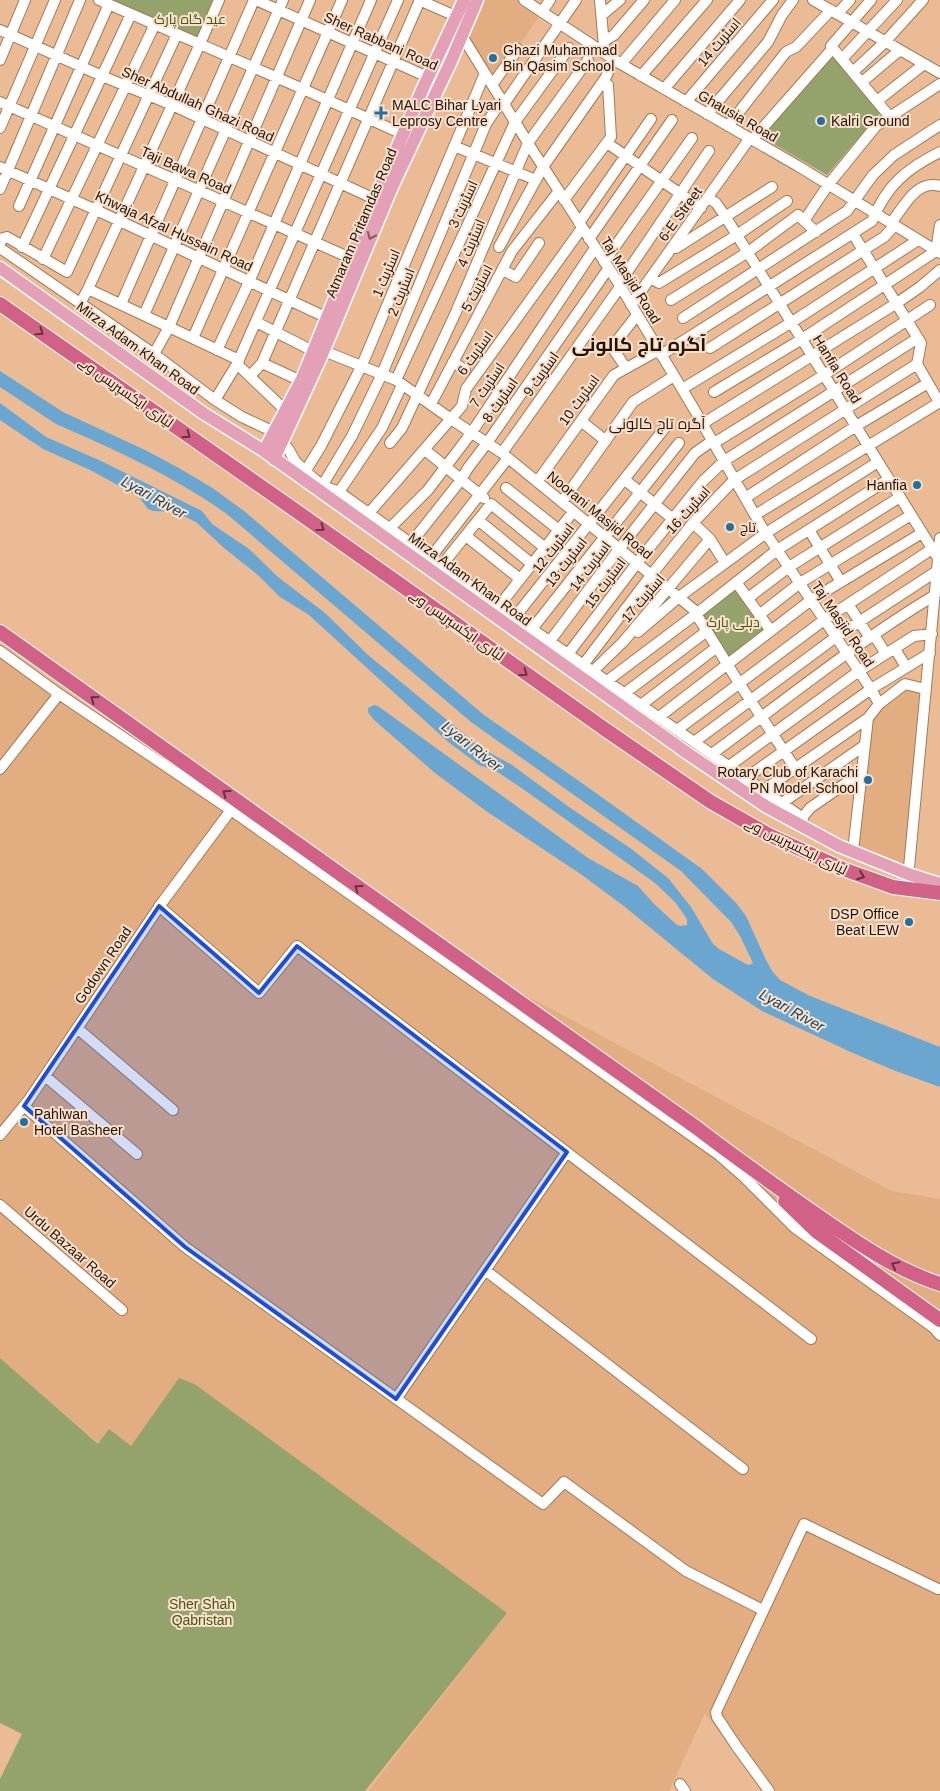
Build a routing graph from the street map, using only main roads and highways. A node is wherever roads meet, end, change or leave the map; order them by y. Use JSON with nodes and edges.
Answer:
{"nodes":[{"id":1,"x":464,"y":0,"type":"edge"},
{"id":2,"x":477,"y":0,"type":"edge"},
{"id":3,"x":409,"y":137,"type":"junction"},
{"id":4,"x":0,"y":268,"type":"edge"},
{"id":5,"x":0,"y":304,"type":"edge"},
{"id":6,"x":319,"y":351,"type":"junction"},
{"id":7,"x":278,"y":437,"type":"junction"},
{"id":8,"x":269,"y":455,"type":"junction"},
{"id":9,"x":0,"y":632,"type":"edge"},
{"id":10,"x":940,"y":884,"type":"edge"},
{"id":11,"x":940,"y":894,"type":"edge"},
{"id":12,"x":754,"y":1171,"type":"junction"},
{"id":13,"x":940,"y":1284,"type":"edge"},
{"id":14,"x":940,"y":1320,"type":"edge"}],
"edges":[{"from":1,"to":3,"type":"main road","name":"Atmaram Pritamdas Road"},
{"from":2,"to":3,"type":"main road","name":"Atmaram Pritamdas Road"},
{"from":3,"to":6,"type":"main road","name":"Atmaram Pritamdas Road"},
{"from":4,"to":8,"type":"main road","name":"Mirza Adam Khan Road"},
{"from":5,"to":11,"type":"highway","name":"لیاری ایکسپریس وے","one_way":true},
{"from":6,"to":7,"type":"main road","name":"Atmaram Pritamdas Road"},
{"from":6,"to":7,"type":"main road","name":"Atmaram Pritamdas Road"},
{"from":7,"to":8,"type":"main road","name":"Atmaram Pritamdas Road"},
{"from":8,"to":10,"type":"main road","name":"Mirza Adam Khan Road"},
{"from":12,"to":9,"type":"highway","one_way":true},
{"from":13,"to":12,"type":"highway","one_way":true},
{"from":12,"to":14,"type":"highway"}]}
